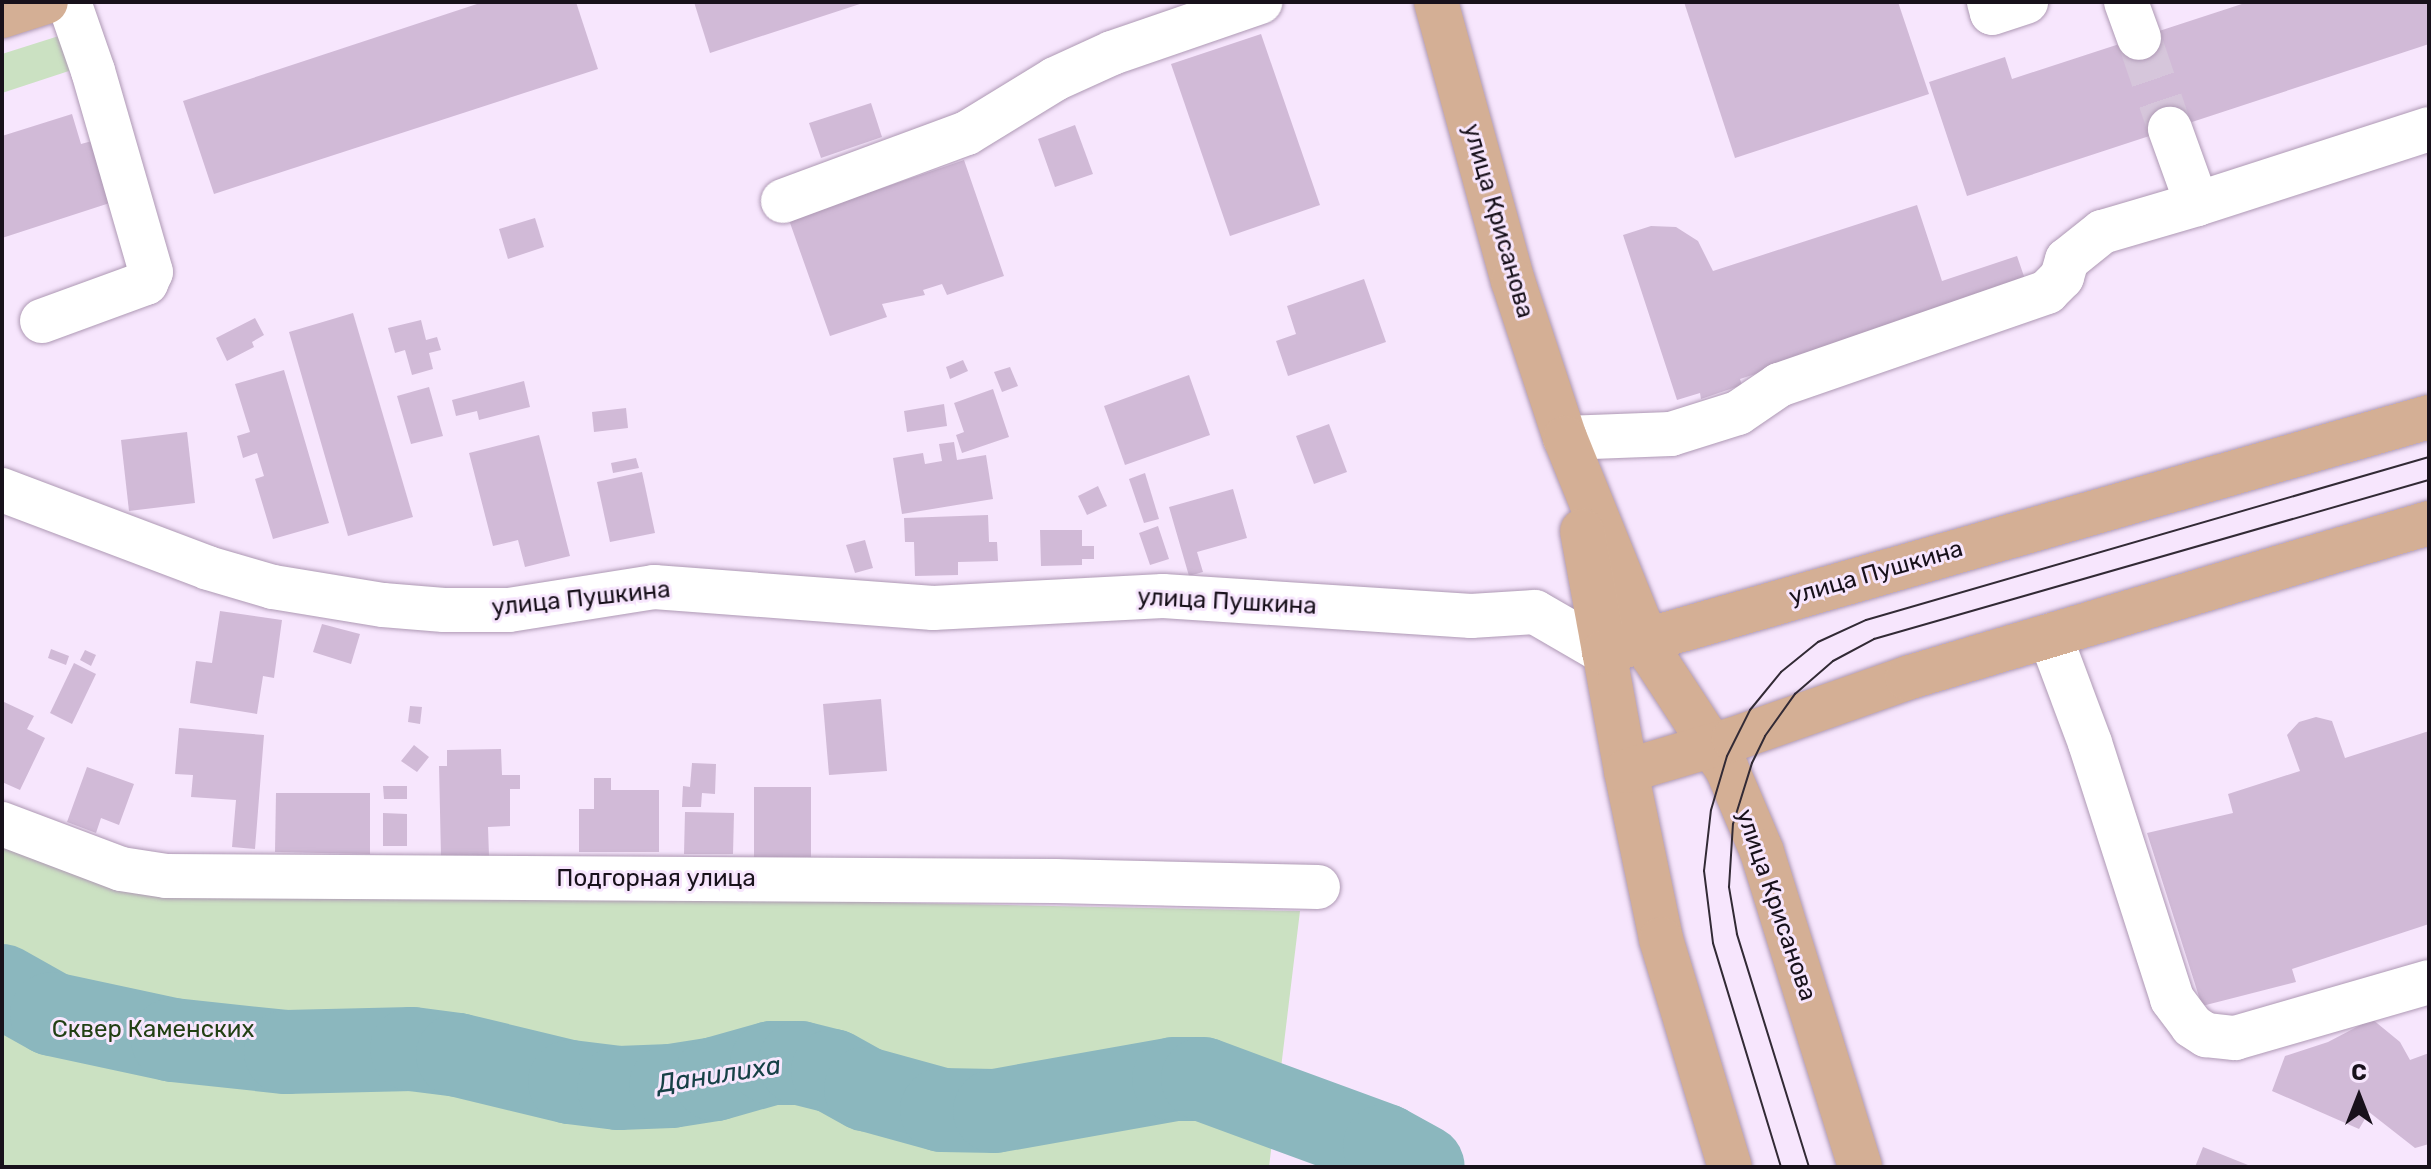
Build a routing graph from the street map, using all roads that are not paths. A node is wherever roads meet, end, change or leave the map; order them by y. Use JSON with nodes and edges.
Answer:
{"nodes":[{"id":1,"x":46,"y":2,"type":"edge"},
{"id":2,"x":69,"y":2,"type":"edge"},
{"id":3,"x":1260,"y":2,"type":"edge"},
{"id":4,"x":1436,"y":2,"type":"edge"},
{"id":5,"x":1989,"y":2,"type":"edge"},
{"id":6,"x":2026,"y":2,"type":"edge"},
{"id":7,"x":2,"y":16,"type":"edge"},
{"id":8,"x":2170,"y":129,"type":"tunnel mouth"},
{"id":9,"x":2429,"y":129,"type":"edge"},
{"id":10,"x":783,"y":201,"type":"dead end"},
{"id":11,"x":2197,"y":204,"type":"junction"},
{"id":12,"x":42,"y":321,"type":"dead end"},
{"id":13,"x":2429,"y":417,"type":"edge"},
{"id":14,"x":1565,"y":438,"type":"junction"},
{"id":15,"x":2,"y":490,"type":"edge"},
{"id":16,"x":2429,"y":523,"type":"edge"},
{"id":17,"x":2050,"y":636,"type":"junction"},
{"id":18,"x":1646,"y":639,"type":"junction"},
{"id":19,"x":1604,"y":652,"type":"junction"},
{"id":20,"x":1712,"y":746,"type":"junction"},
{"id":21,"x":1626,"y":771,"type":"junction"},
{"id":22,"x":2,"y":824,"type":"edge"},
{"id":23,"x":1318,"y":887,"type":"dead end"},
{"id":24,"x":2429,"y":982,"type":"edge"},
{"id":25,"x":1730,"y":1167,"type":"edge"},
{"id":26,"x":1860,"y":1167,"type":"edge"}],
"edges":[{"from":1,"to":7,"type":"main road"},
{"from":2,"to":12,"type":"street"},
{"from":3,"to":10,"type":"street"},
{"from":4,"to":14,"type":"main road","name":"улица Крисанова"},
{"from":5,"to":6,"type":"street"},
{"from":8,"to":11,"type":"street"},
{"from":9,"to":11,"type":"street"},
{"from":11,"to":14,"type":"street"},
{"from":13,"to":18,"type":"main road","name":"улица Пушкина"},
{"from":14,"to":18,"type":"main road","name":"улица Крисанова"},
{"from":14,"to":19,"type":"main road","name":"улица Крисанова"},
{"from":15,"to":19,"type":"street","name":"улица Пушкина"},
{"from":16,"to":17,"type":"main road"},
{"from":17,"to":20,"type":"main road"},
{"from":17,"to":24,"type":"street"},
{"from":18,"to":19,"type":"main road","name":"улица Пушкина"},
{"from":18,"to":20,"type":"main road","name":"улица Крисанова"},
{"from":19,"to":21,"type":"main road","name":"улица Крисанова"},
{"from":20,"to":21,"type":"main road"},
{"from":20,"to":26,"type":"main road","name":"улица Крисанова"},
{"from":21,"to":25,"type":"main road","name":"улица Крисанова"},
{"from":22,"to":23,"type":"street","name":"Подгорная улица"}]}
